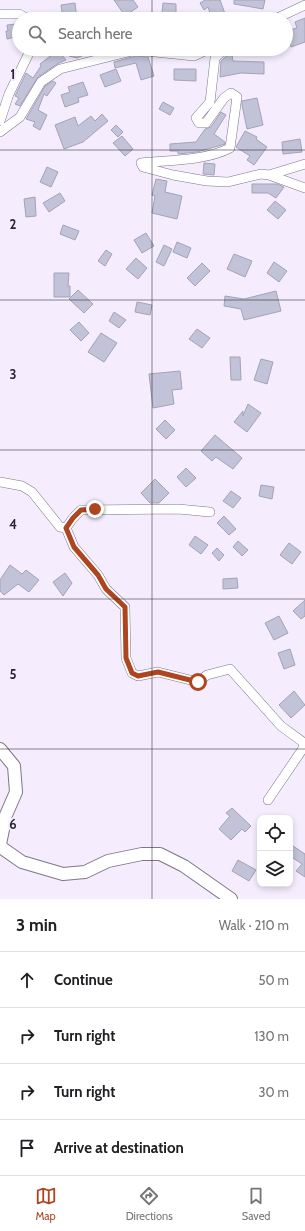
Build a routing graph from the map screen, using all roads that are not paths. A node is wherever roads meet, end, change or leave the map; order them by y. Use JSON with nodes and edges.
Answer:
{"nodes":[{"id":1,"x":305,"y":5,"type":"edge"},
{"id":2,"x":290,"y":12,"type":"edge"},
{"id":3,"x":0,"y":14,"type":"edge"},
{"id":4,"x":12,"y":14,"type":"edge"},
{"id":5,"x":28,"y":56,"type":"edge"},
{"id":6,"x":112,"y":56,"type":"edge"},
{"id":7,"x":217,"y":56,"type":"edge"},
{"id":8,"x":0,"y":121,"type":"edge"},
{"id":9,"x":0,"y":132,"type":"edge"},
{"id":10,"x":305,"y":164,"type":"edge"},
{"id":11,"x":269,"y":175,"type":"junction"},
{"id":12,"x":305,"y":188,"type":"edge"},
{"id":13,"x":0,"y":482,"type":"edge"},
{"id":14,"x":210,"y":512,"type":"dead end"},
{"id":15,"x":66,"y":528,"type":"junction"},
{"id":16,"x":0,"y":749,"type":"edge"},
{"id":17,"x":268,"y":800,"type":"dead end"},
{"id":18,"x":231,"y":899,"type":"edge"}],
"edges":[{"from":1,"to":2,"type":"street"},
{"from":3,"to":4,"type":"street"},
{"from":5,"to":8,"type":"street"},
{"from":6,"to":9,"type":"street"},
{"from":7,"to":11,"type":"street"},
{"from":10,"to":11,"type":"street"},
{"from":11,"to":12,"type":"street"},
{"from":13,"to":15,"type":"street"},
{"from":14,"to":15,"type":"street"},
{"from":15,"to":17,"type":"street"},
{"from":16,"to":18,"type":"main road"}]}
